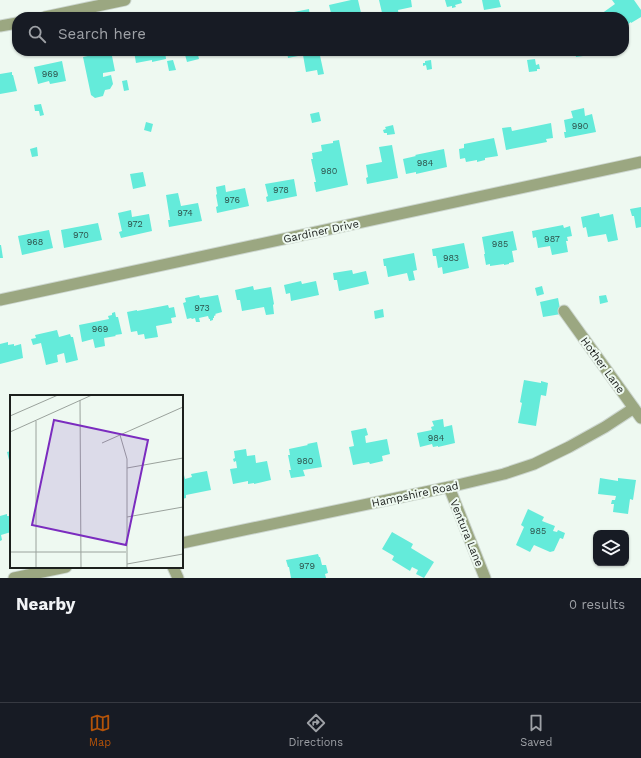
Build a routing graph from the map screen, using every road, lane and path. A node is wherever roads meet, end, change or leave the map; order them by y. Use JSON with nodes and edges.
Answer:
{"nodes":[{"id":1,"x":126,"y":0,"type":"edge"},
{"id":2,"x":69,"y":12,"type":"edge"},
{"id":3,"x":12,"y":24,"type":"edge"},
{"id":4,"x":0,"y":26,"type":"edge"},
{"id":5,"x":641,"y":162,"type":"edge"},
{"id":6,"x":0,"y":300,"type":"edge"},
{"id":7,"x":564,"y":311,"type":"dead end"},
{"id":8,"x":634,"y":408,"type":"junction"},
{"id":9,"x":641,"y":418,"type":"edge"},
{"id":10,"x":449,"y":487,"type":"junction"},
{"id":11,"x":183,"y":543,"type":"edge"},
{"id":12,"x":61,"y":568,"type":"edge"},
{"id":13,"x":173,"y":568,"type":"edge"},
{"id":14,"x":14,"y":578,"type":"edge"},
{"id":15,"x":178,"y":578,"type":"edge"},
{"id":16,"x":485,"y":578,"type":"edge"}],
"edges":[{"from":1,"to":2,"type":"street"},
{"from":3,"to":4,"type":"street"},
{"from":5,"to":6,"type":"street","name":"Gardiner Drive"},
{"from":7,"to":8,"type":"street","name":"Hother Lane"},
{"from":8,"to":9,"type":"street","name":"Hother Lane"},
{"from":8,"to":10,"type":"street","name":"Hampshire Road"},
{"from":10,"to":11,"type":"street","name":"Hampshire Road"},
{"from":10,"to":16,"type":"street","name":"Ventura Lane"},
{"from":12,"to":14,"type":"street"},
{"from":13,"to":15,"type":"street"}]}
